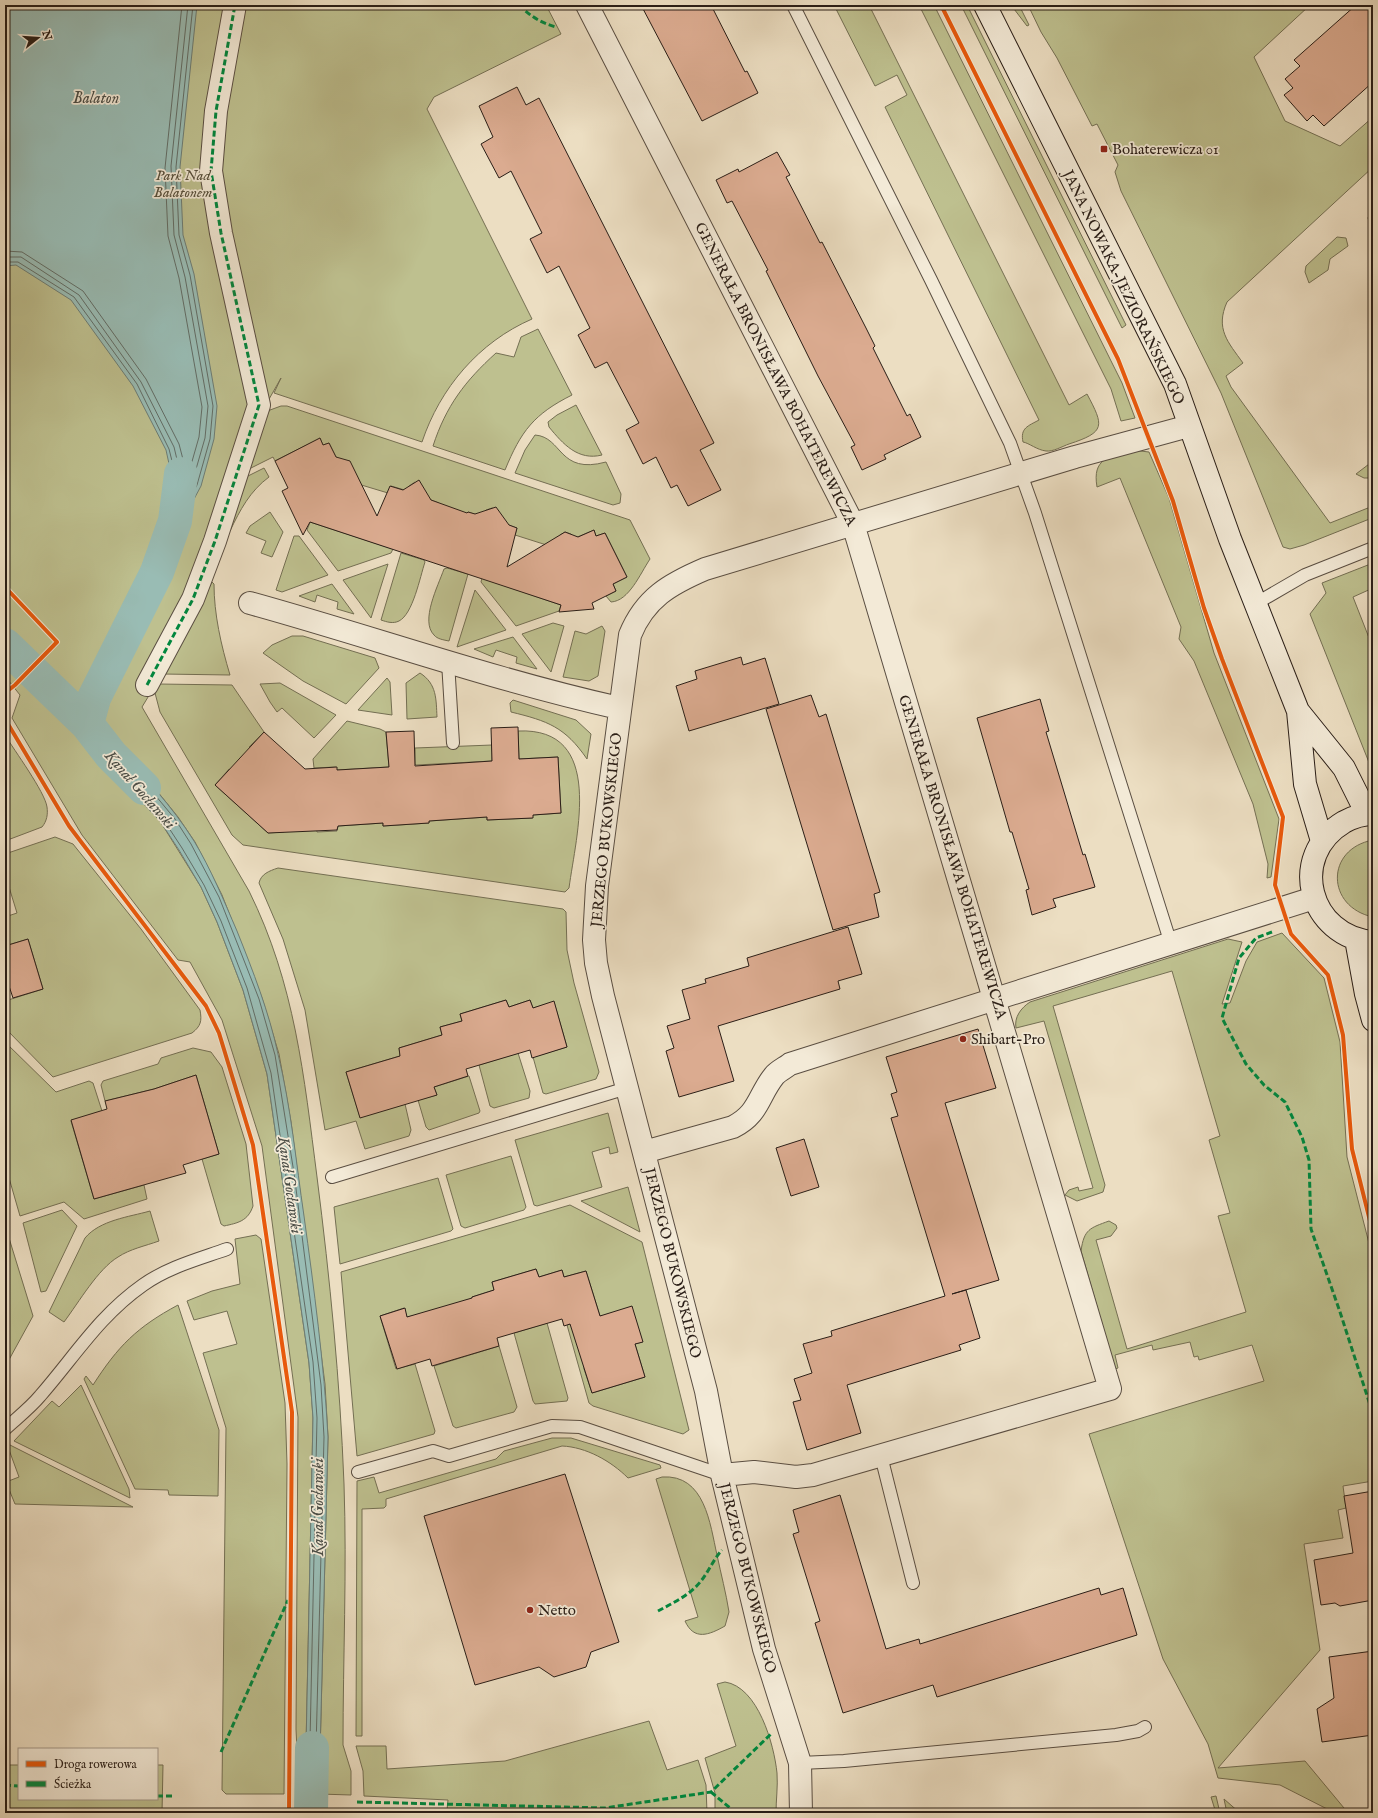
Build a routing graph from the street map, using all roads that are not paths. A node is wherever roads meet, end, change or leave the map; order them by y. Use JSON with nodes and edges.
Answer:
{"nodes":[{"id":1,"x":235,"y":5,"type":"edge"},
{"id":2,"x":587,"y":5,"type":"edge"},
{"id":3,"x":793,"y":5,"type":"edge"},
{"id":4,"x":985,"y":5,"type":"edge"},
{"id":5,"x":1189,"y":426,"type":"junction"},
{"id":6,"x":1021,"y":473,"type":"junction"},
{"id":7,"x":853,"y":524,"type":"junction"},
{"id":8,"x":1373,"y":548,"type":"edge"},
{"id":9,"x":250,"y":603,"type":"dead end"},
{"id":10,"x":1256,"y":604,"type":"junction"},
{"id":11,"x":448,"y":662,"type":"junction"},
{"id":12,"x":147,"y":685,"type":"dead end"},
{"id":13,"x":619,"y":708,"type":"junction"},
{"id":14,"x":1298,"y":711,"type":"junction"},
{"id":15,"x":453,"y":743,"type":"dead end"},
{"id":16,"x":1370,"y":814,"type":"edge"},
{"id":17,"x":1322,"y":841,"type":"junction"},
{"id":18,"x":1314,"y":898,"type":"junction"},
{"id":19,"x":1365,"y":941,"type":"edge"},
{"id":20,"x":1171,"y":944,"type":"junction"},
{"id":21,"x":996,"y":1000,"type":"junction"},
{"id":22,"x":1373,"y":1020,"type":"edge"},
{"id":23,"x":627,"y":1088,"type":"junction"},
{"id":24,"x":644,"y":1152,"type":"junction"},
{"id":25,"x":332,"y":1177,"type":"dead end"},
{"id":26,"x":227,"y":1249,"type":"dead end"},
{"id":27,"x":5,"y":1429,"type":"edge"},
{"id":28,"x":880,"y":1456,"type":"junction"},
{"id":29,"x":358,"y":1472,"type":"dead end"},
{"id":30,"x":722,"y":1475,"type":"junction"},
{"id":31,"x":913,"y":1583,"type":"dead end"},
{"id":32,"x":1145,"y":1727,"type":"dead end"},
{"id":33,"x":800,"y":1763,"type":"junction"},
{"id":34,"x":801,"y":1813,"type":"edge"}],
"edges":[{"from":1,"to":12,"type":"street"},
{"from":2,"to":7,"type":"street","name":"GENERAŁA BRONISŁAWA BOHATEREWICZA"},
{"from":3,"to":6,"type":"lane"},
{"from":4,"to":5,"type":"street","name":"JANA NOWAKA-JEZIORAŃSKIEGO"},
{"from":5,"to":6,"type":"street","name":"JERZEGO BUKOWSKIEGO"},
{"from":5,"to":10,"type":"street","name":"JANA NOWAKA-JEZIORAŃSKIEGO"},
{"from":6,"to":7,"type":"street","name":"JERZEGO BUKOWSKIEGO"},
{"from":6,"to":20,"type":"lane"},
{"from":7,"to":13,"type":"street","name":"JERZEGO BUKOWSKIEGO"},
{"from":7,"to":21,"type":"street","name":"GENERAŁA BRONISŁAWA BOHATEREWICZA"},
{"from":8,"to":10,"type":"lane"},
{"from":9,"to":11,"type":"street"},
{"from":10,"to":14,"type":"street","name":"JANA NOWAKA-JEZIORAŃSKIEGO"},
{"from":11,"to":13,"type":"street"},
{"from":11,"to":15,"type":"lane"},
{"from":13,"to":23,"type":"street","name":"JERZEGO BUKOWSKIEGO"},
{"from":14,"to":16,"type":"street","name":"JANA NOWAKA-JEZIORAŃSKIEGO"},
{"from":14,"to":17,"type":"street","name":"JANA NOWAKA-JEZIORAŃSKIEGO"},
{"from":16,"to":17,"type":"street"},
{"from":17,"to":18,"type":"street"},
{"from":18,"to":19,"type":"street"},
{"from":18,"to":20,"type":"street"},
{"from":19,"to":22,"type":"street"},
{"from":20,"to":21,"type":"street"},
{"from":21,"to":24,"type":"street"},
{"from":21,"to":28,"type":"street","name":"GENERAŁA BRONISŁAWA BOHATEREWICZA"},
{"from":23,"to":24,"type":"street","name":"JERZEGO BUKOWSKIEGO"},
{"from":23,"to":25,"type":"lane"},
{"from":24,"to":30,"type":"street","name":"JERZEGO BUKOWSKIEGO"},
{"from":26,"to":27,"type":"lane"},
{"from":28,"to":30,"type":"street","name":"GENERAŁA BRONISŁAWA BOHATEREWICZA"},
{"from":28,"to":31,"type":"lane"},
{"from":29,"to":30,"type":"lane"},
{"from":30,"to":33,"type":"street","name":"JERZEGO BUKOWSKIEGO"},
{"from":32,"to":33,"type":"lane"},
{"from":33,"to":34,"type":"street","name":"JERZEGO BUKOWSKIEGO"}]}
